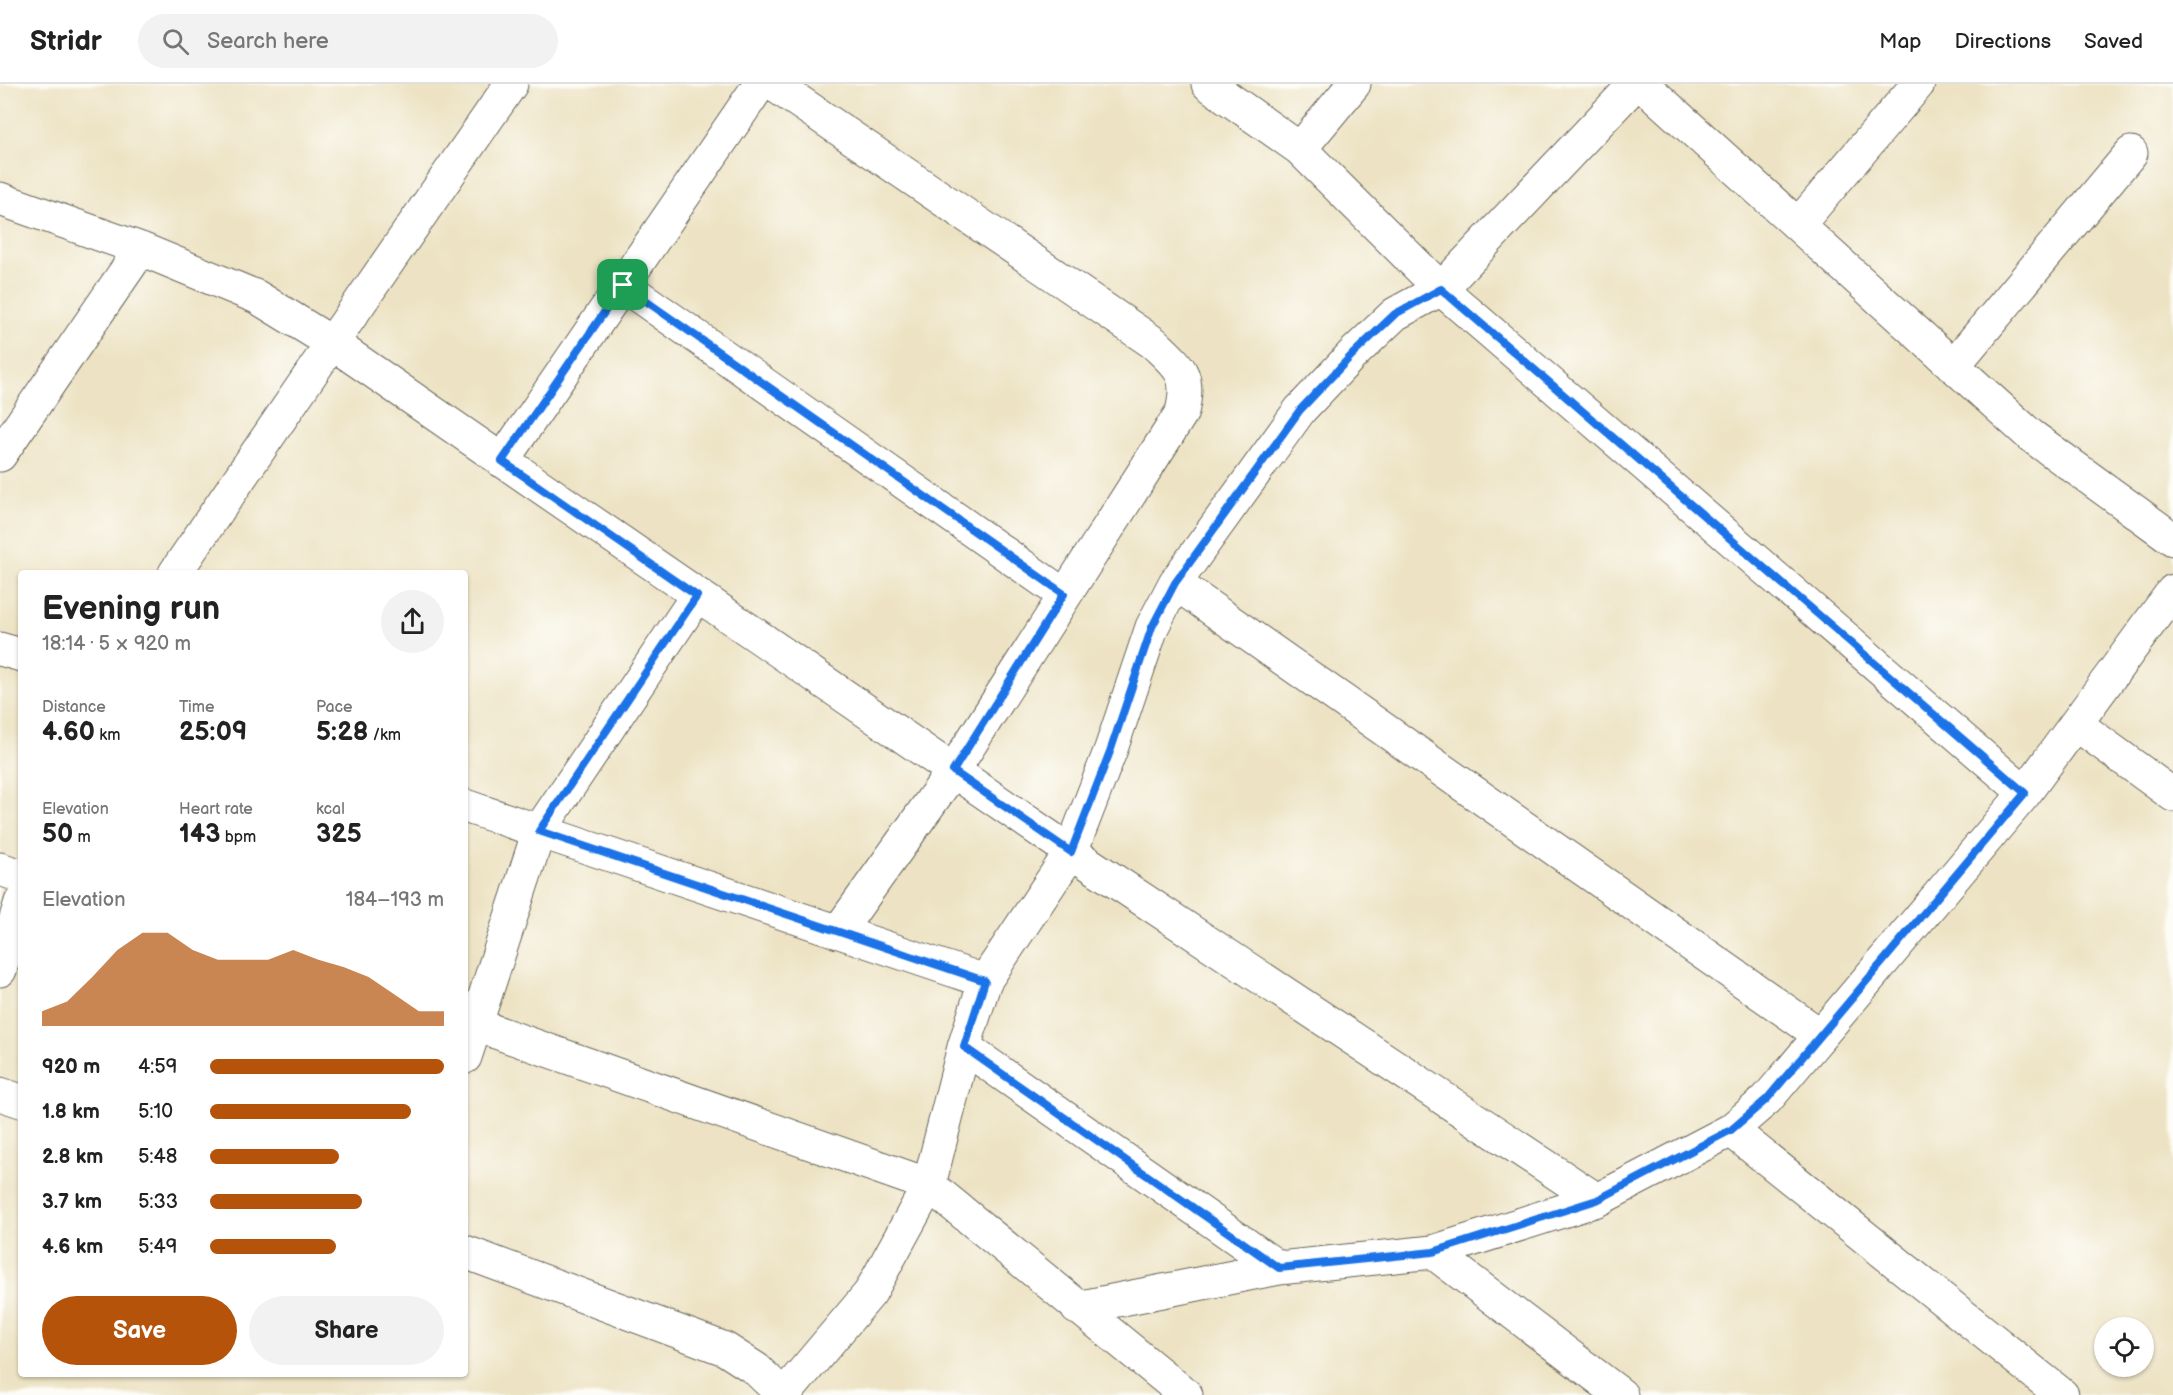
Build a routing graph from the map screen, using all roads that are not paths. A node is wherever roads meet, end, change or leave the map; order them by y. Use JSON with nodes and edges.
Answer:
{"nodes":[{"id":1,"x":511,"y":84,"type":"edge"},
{"id":2,"x":760,"y":84,"type":"edge"},
{"id":3,"x":773,"y":84,"type":"edge"},
{"id":4,"x":1208,"y":84,"type":"edge"},
{"id":5,"x":1354,"y":84,"type":"edge"},
{"id":6,"x":1635,"y":84,"type":"edge"},
{"id":7,"x":1642,"y":84,"type":"edge"},
{"id":8,"x":1918,"y":84,"type":"edge"},
{"id":9,"x":1300,"y":149,"type":"junction"},
{"id":10,"x":2131,"y":153,"type":"dead end"},
{"id":11,"x":0,"y":199,"type":"edge"},
{"id":12,"x":1798,"y":225,"type":"junction"},
{"id":13,"x":141,"y":249,"type":"junction"},
{"id":14,"x":623,"y":285,"type":"junction"},
{"id":15,"x":1441,"y":289,"type":"junction"},
{"id":16,"x":332,"y":343,"type":"junction"},
{"id":17,"x":1953,"y":366,"type":"junction"},
{"id":18,"x":0,"y":455,"type":"edge"},
{"id":19,"x":502,"y":461,"type":"junction"},
{"id":20,"x":2173,"y":539,"type":"edge"},
{"id":21,"x":177,"y":570,"type":"edge"},
{"id":22,"x":1175,"y":583,"type":"junction"},
{"id":23,"x":2173,"y":591,"type":"edge"},
{"id":24,"x":1064,"y":594,"type":"junction"},
{"id":25,"x":697,"y":596,"type":"junction"},
{"id":26,"x":0,"y":649,"type":"edge"},
{"id":27,"x":18,"y":654,"type":"edge"},
{"id":28,"x":2076,"y":724,"type":"junction"},
{"id":29,"x":953,"y":771,"type":"junction"},
{"id":30,"x":2025,"y":793,"type":"junction"},
{"id":31,"x":2173,"y":795,"type":"edge"},
{"id":32,"x":468,"y":807,"type":"edge"},
{"id":33,"x":539,"y":831,"type":"junction"},
{"id":34,"x":1071,"y":852,"type":"junction"},
{"id":35,"x":0,"y":869,"type":"edge"},
{"id":36,"x":18,"y":875,"type":"edge"},
{"id":37,"x":18,"y":912,"type":"edge"},
{"id":38,"x":838,"y":932,"type":"junction"},
{"id":39,"x":0,"y":970,"type":"edge"},
{"id":40,"x":985,"y":981,"type":"junction"},
{"id":41,"x":470,"y":1023,"type":"edge"},
{"id":42,"x":1820,"y":1035,"type":"junction"},
{"id":43,"x":964,"y":1047,"type":"junction"},
{"id":44,"x":0,"y":1094,"type":"edge"},
{"id":45,"x":18,"y":1100,"type":"edge"},
{"id":46,"x":1731,"y":1130,"type":"junction"},
{"id":47,"x":929,"y":1185,"type":"junction"},
{"id":48,"x":1597,"y":1200,"type":"junction"},
{"id":49,"x":1433,"y":1252,"type":"junction"},
{"id":50,"x":468,"y":1253,"type":"edge"},
{"id":51,"x":1279,"y":1268,"type":"junction"},
{"id":52,"x":1077,"y":1308,"type":"junction"},
{"id":53,"x":784,"y":1395,"type":"edge"},
{"id":54,"x":1186,"y":1395,"type":"edge"},
{"id":55,"x":1621,"y":1395,"type":"edge"},
{"id":56,"x":2062,"y":1395,"type":"edge"}],
"edges":[{"from":1,"to":16,"type":"street"},
{"from":2,"to":14,"type":"street"},
{"from":3,"to":24,"type":"street"},
{"from":4,"to":9,"type":"street"},
{"from":5,"to":9,"type":"street"},
{"from":6,"to":15,"type":"street"},
{"from":7,"to":12,"type":"street"},
{"from":8,"to":12,"type":"street"},
{"from":9,"to":15,"type":"street"},
{"from":10,"to":17,"type":"street"},
{"from":11,"to":13,"type":"street"},
{"from":12,"to":17,"type":"street"},
{"from":13,"to":16,"type":"street"},
{"from":13,"to":18,"type":"street"},
{"from":14,"to":19,"type":"street"},
{"from":14,"to":24,"type":"street"},
{"from":15,"to":22,"type":"street"},
{"from":15,"to":30,"type":"street"},
{"from":16,"to":19,"type":"street"},
{"from":16,"to":21,"type":"street"},
{"from":17,"to":20,"type":"street"},
{"from":19,"to":25,"type":"street"},
{"from":22,"to":34,"type":"street"},
{"from":22,"to":42,"type":"street"},
{"from":23,"to":28,"type":"street"},
{"from":24,"to":29,"type":"street"},
{"from":25,"to":29,"type":"street"},
{"from":25,"to":33,"type":"street"},
{"from":26,"to":27,"type":"street"},
{"from":28,"to":30,"type":"street"},
{"from":28,"to":31,"type":"street"},
{"from":29,"to":34,"type":"street"},
{"from":29,"to":38,"type":"street"},
{"from":30,"to":42,"type":"street"},
{"from":32,"to":33,"type":"street"},
{"from":33,"to":38,"type":"street"},
{"from":33,"to":41,"type":"street"},
{"from":34,"to":40,"type":"street"},
{"from":34,"to":48,"type":"street"},
{"from":35,"to":36,"type":"street"},
{"from":37,"to":39,"type":"street"},
{"from":38,"to":40,"type":"street"},
{"from":40,"to":43,"type":"street"},
{"from":41,"to":47,"type":"street"},
{"from":42,"to":46,"type":"street"},
{"from":43,"to":47,"type":"street"},
{"from":43,"to":51,"type":"street"},
{"from":44,"to":45,"type":"street"},
{"from":46,"to":48,"type":"street"},
{"from":46,"to":56,"type":"street"},
{"from":47,"to":52,"type":"street"},
{"from":47,"to":53,"type":"street"},
{"from":48,"to":49,"type":"street"},
{"from":49,"to":51,"type":"street"},
{"from":49,"to":55,"type":"street"},
{"from":50,"to":53,"type":"street"},
{"from":51,"to":52,"type":"street"},
{"from":52,"to":54,"type":"street"}]}
